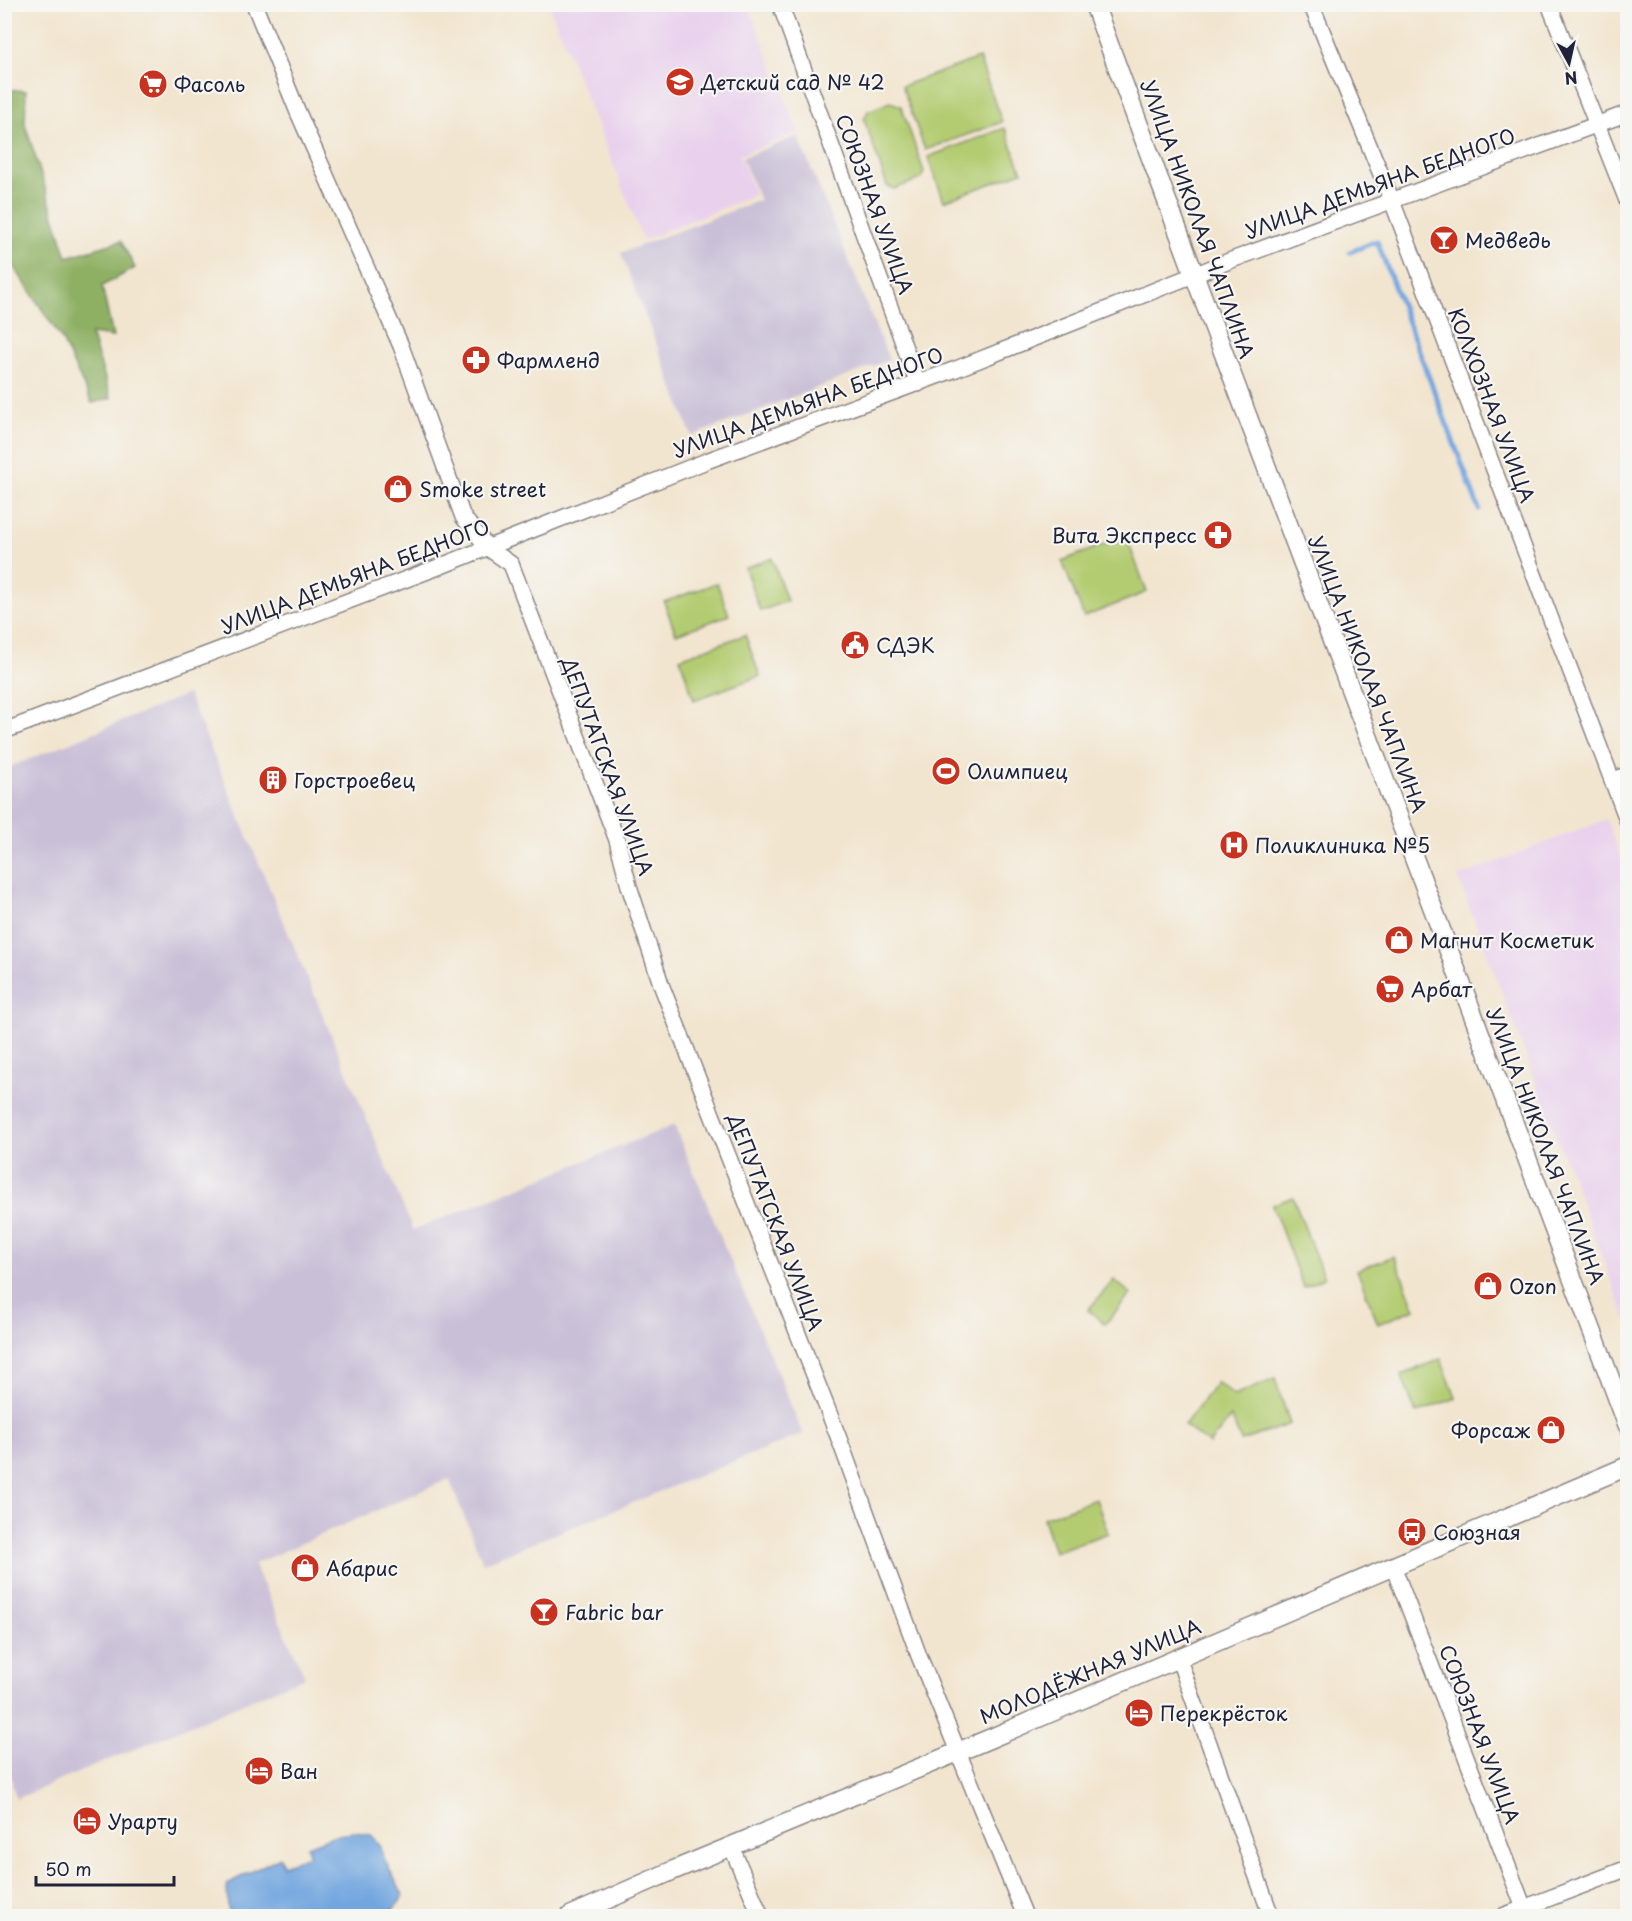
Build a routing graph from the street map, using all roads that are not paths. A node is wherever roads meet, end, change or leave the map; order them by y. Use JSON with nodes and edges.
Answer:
{"nodes":[{"id":1,"x":254,"y":4,"type":"edge"},
{"id":2,"x":780,"y":4,"type":"edge"},
{"id":3,"x":1094,"y":4,"type":"edge"},
{"id":4,"x":1311,"y":4,"type":"edge"},
{"id":5,"x":1549,"y":4,"type":"edge"},
{"id":6,"x":1628,"y":113,"type":"edge"},
{"id":7,"x":1598,"y":125,"type":"junction"},
{"id":8,"x":1392,"y":201,"type":"junction"},
{"id":9,"x":1628,"y":203,"type":"edge"},
{"id":10,"x":1194,"y":275,"type":"junction"},
{"id":11,"x":918,"y":384,"type":"junction"},
{"id":12,"x":488,"y":548,"type":"junction"},
{"id":13,"x":4,"y":731,"type":"edge"},
{"id":14,"x":1628,"y":774,"type":"edge"},
{"id":15,"x":1612,"y":781,"type":"junction"},
{"id":16,"x":1628,"y":822,"type":"edge"},
{"id":17,"x":1628,"y":1426,"type":"edge"},
{"id":18,"x":1628,"y":1466,"type":"edge"},
{"id":19,"x":1393,"y":1566,"type":"junction"},
{"id":20,"x":1178,"y":1657,"type":"junction"},
{"id":21,"x":958,"y":1752,"type":"junction"},
{"id":22,"x":731,"y":1846,"type":"junction"},
{"id":23,"x":1628,"y":1868,"type":"edge"},
{"id":24,"x":1526,"y":1912,"type":"edge"},
{"id":25,"x":570,"y":1917,"type":"edge"},
{"id":26,"x":761,"y":1917,"type":"edge"},
{"id":27,"x":1025,"y":1917,"type":"edge"},
{"id":28,"x":1271,"y":1917,"type":"edge"},
{"id":29,"x":1503,"y":1917,"type":"edge"}],
"edges":[{"from":1,"to":12,"type":"street","name":"ДЕПУТАТСКАЯ УЛИЦА"},
{"from":2,"to":11,"type":"street","name":"СОЮЗНАЯ УЛИЦА"},
{"from":3,"to":10,"type":"street","name":"УЛИЦА НИКОЛАЯ ЧАПЛИНА"},
{"from":4,"to":8,"type":"street","name":"КОЛХОЗНАЯ УЛИЦА"},
{"from":5,"to":7,"type":"street"},
{"from":6,"to":7,"type":"street","name":"УЛИЦА ДЕМЬЯНА БЕДНОГО"},
{"from":7,"to":8,"type":"street","name":"УЛИЦА ДЕМЬЯНА БЕДНОГО"},
{"from":7,"to":9,"type":"street"},
{"from":8,"to":10,"type":"street","name":"УЛИЦА ДЕМЬЯНА БЕДНОГО"},
{"from":8,"to":15,"type":"street","name":"КОЛХОЗНАЯ УЛИЦА"},
{"from":10,"to":11,"type":"street","name":"УЛИЦА ДЕМЬЯНА БЕДНОГО"},
{"from":10,"to":17,"type":"street","name":"УЛИЦА НИКОЛАЯ ЧАПЛИНА"},
{"from":11,"to":12,"type":"street","name":"УЛИЦА ДЕМЬЯНА БЕДНОГО"},
{"from":12,"to":13,"type":"street","name":"УЛИЦА ДЕМЬЯНА БЕДНОГО"},
{"from":12,"to":21,"type":"street","name":"ДЕПУТАТСКАЯ УЛИЦА"},
{"from":14,"to":15,"type":"street"},
{"from":15,"to":16,"type":"street","name":"КОЛХОЗНАЯ УЛИЦА"},
{"from":18,"to":19,"type":"street","name":"МОЛОДЁЖНАЯ УЛИЦА"},
{"from":19,"to":20,"type":"street","name":"МОЛОДЁЖНАЯ УЛИЦА"},
{"from":19,"to":24,"type":"street","name":"СОЮЗНАЯ УЛИЦА"},
{"from":20,"to":21,"type":"street","name":"МОЛОДЁЖНАЯ УЛИЦА"},
{"from":20,"to":28,"type":"street"},
{"from":21,"to":22,"type":"street","name":"МОЛОДЁЖНАЯ УЛИЦА"},
{"from":21,"to":27,"type":"street","name":"ДЕПУТАТСКАЯ УЛИЦА"},
{"from":22,"to":25,"type":"street","name":"МОЛОДЁЖНАЯ УЛИЦА"},
{"from":22,"to":26,"type":"street"},
{"from":23,"to":24,"type":"street"},
{"from":24,"to":29,"type":"street"}]}
